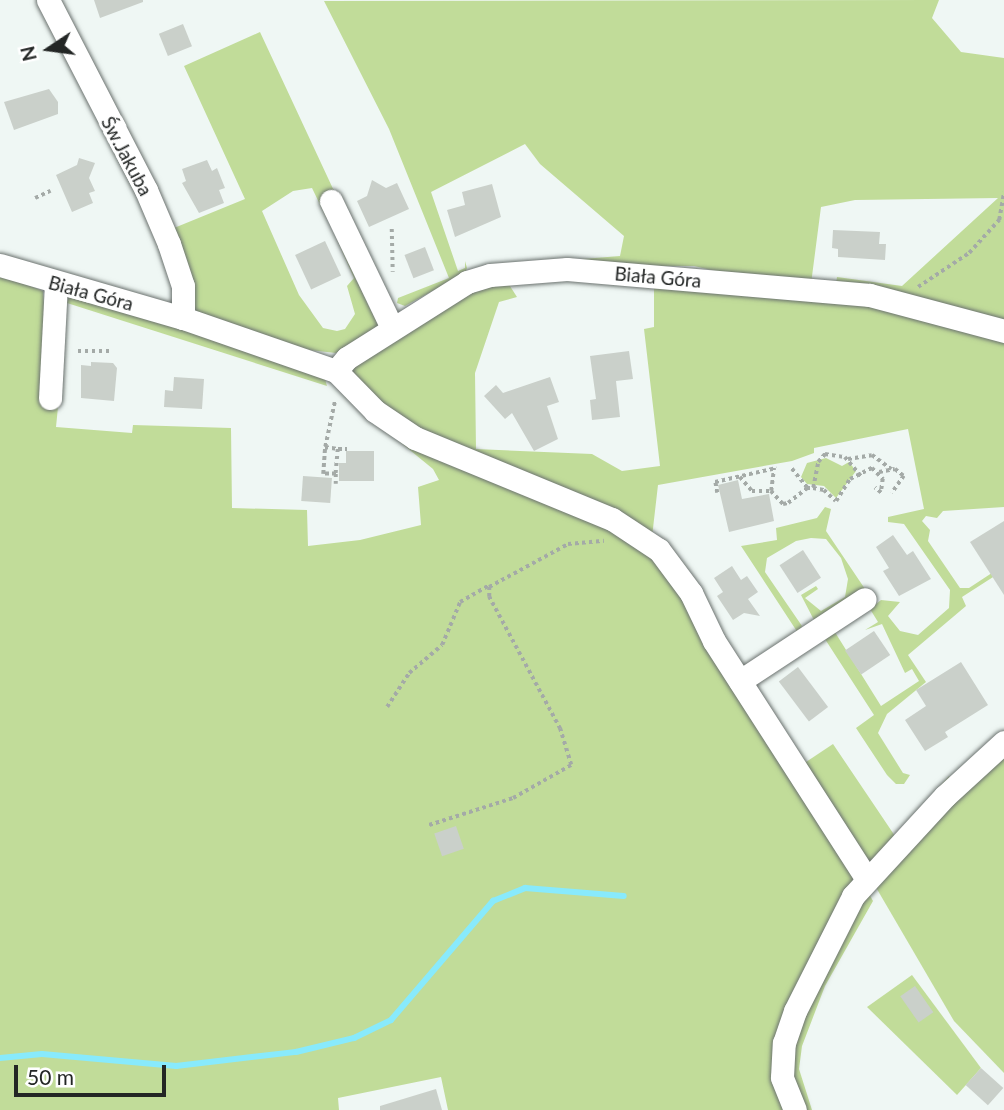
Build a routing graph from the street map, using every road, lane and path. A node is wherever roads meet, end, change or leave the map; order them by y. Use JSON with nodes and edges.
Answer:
{"nodes":[{"id":1,"x":48,"y":0,"type":"edge"},
{"id":2,"x":50,"y":191,"type":"dead end"},
{"id":3,"x":1004,"y":192,"type":"edge"},
{"id":4,"x":35,"y":198,"type":"dead end"},
{"id":5,"x":331,"y":201,"type":"dead end"},
{"id":6,"x":392,"y":229,"type":"dead end"},
{"id":7,"x":0,"y":265,"type":"edge"},
{"id":8,"x":393,"y":272,"type":"dead end"},
{"id":9,"x":57,"y":284,"type":"junction"},
{"id":10,"x":896,"y":302,"type":"junction"},
{"id":11,"x":183,"y":318,"type":"junction"},
{"id":12,"x":392,"y":328,"type":"junction"},
{"id":13,"x":1004,"y":331,"type":"edge"},
{"id":14,"x":78,"y":351,"type":"dead end"},
{"id":15,"x":111,"y":351,"type":"dead end"},
{"id":16,"x":337,"y":382,"type":"junction"},
{"id":17,"x":50,"y":398,"type":"dead end"},
{"id":18,"x":324,"y":447,"type":"junction"},
{"id":19,"x":338,"y":449,"type":"junction"},
{"id":20,"x":347,"y":449,"type":"dead end"},
{"id":21,"x":848,"y":459,"type":"junction"},
{"id":22,"x":790,"y":467,"type":"dead end"},
{"id":23,"x":891,"y":469,"type":"junction"},
{"id":24,"x":858,"y":472,"type":"junction"},
{"id":25,"x":879,"y":472,"type":"junction"},
{"id":26,"x":336,"y":474,"type":"junction"},
{"id":27,"x":740,"y":477,"type":"junction"},
{"id":28,"x":862,"y":477,"type":"dead end"},
{"id":29,"x":336,"y":484,"type":"dead end"},
{"id":30,"x":814,"y":487,"type":"junction"},
{"id":31,"x":807,"y":488,"type":"junction"},
{"id":32,"x":875,"y":488,"type":"dead end"},
{"id":33,"x":771,"y":491,"type":"junction"},
{"id":34,"x":717,"y":493,"type":"dead end"},
{"id":35,"x":892,"y":493,"type":"dead end"},
{"id":36,"x":611,"y":543,"type":"dead end"},
{"id":37,"x":495,"y":582,"type":"junction"},
{"id":38,"x":865,"y":599,"type":"dead end"},
{"id":39,"x":740,"y":681,"type":"junction"},
{"id":40,"x":387,"y":707,"type":"dead end"},
{"id":41,"x":1004,"y":742,"type":"edge"},
{"id":42,"x":429,"y":825,"type":"dead end"},
{"id":43,"x":866,"y":878,"type":"junction"},
{"id":44,"x":796,"y":1110,"type":"edge"}],
"edges":[{"from":1,"to":11,"type":"street","name":"Św.Jakuba"},
{"from":2,"to":4,"type":"path"},
{"from":3,"to":10,"type":"path"},
{"from":5,"to":12,"type":"street"},
{"from":6,"to":8,"type":"path"},
{"from":7,"to":9,"type":"street","name":"Biała Góra"},
{"from":9,"to":11,"type":"street","name":"Biała Góra"},
{"from":9,"to":17,"type":"street"},
{"from":10,"to":12,"type":"street","name":"Biała Góra"},
{"from":10,"to":13,"type":"street","name":"Biała Góra"},
{"from":11,"to":16,"type":"street","name":"Biała Góra"},
{"from":12,"to":16,"type":"street","name":"Biała Góra"},
{"from":14,"to":15,"type":"path"},
{"from":16,"to":18,"type":"path"},
{"from":16,"to":39,"type":"street"},
{"from":18,"to":19,"type":"path"},
{"from":18,"to":26,"type":"path"},
{"from":19,"to":20,"type":"path"},
{"from":19,"to":26,"type":"path"},
{"from":21,"to":23,"type":"path"},
{"from":21,"to":24,"type":"path"},
{"from":21,"to":30,"type":"path"},
{"from":22,"to":31,"type":"path"},
{"from":23,"to":25,"type":"path"},
{"from":23,"to":35,"type":"path"},
{"from":24,"to":25,"type":"path"},
{"from":24,"to":28,"type":"path"},
{"from":24,"to":30,"type":"path"},
{"from":25,"to":32,"type":"path"},
{"from":26,"to":29,"type":"path"},
{"from":27,"to":33,"type":"path"},
{"from":27,"to":33,"type":"path"},
{"from":27,"to":34,"type":"path"},
{"from":30,"to":31,"type":"path"},
{"from":31,"to":33,"type":"path"},
{"from":36,"to":37,"type":"path"},
{"from":37,"to":40,"type":"path"},
{"from":37,"to":42,"type":"path"},
{"from":38,"to":39,"type":"street"},
{"from":39,"to":43,"type":"street"},
{"from":41,"to":43,"type":"street"},
{"from":43,"to":44,"type":"street"}]}
